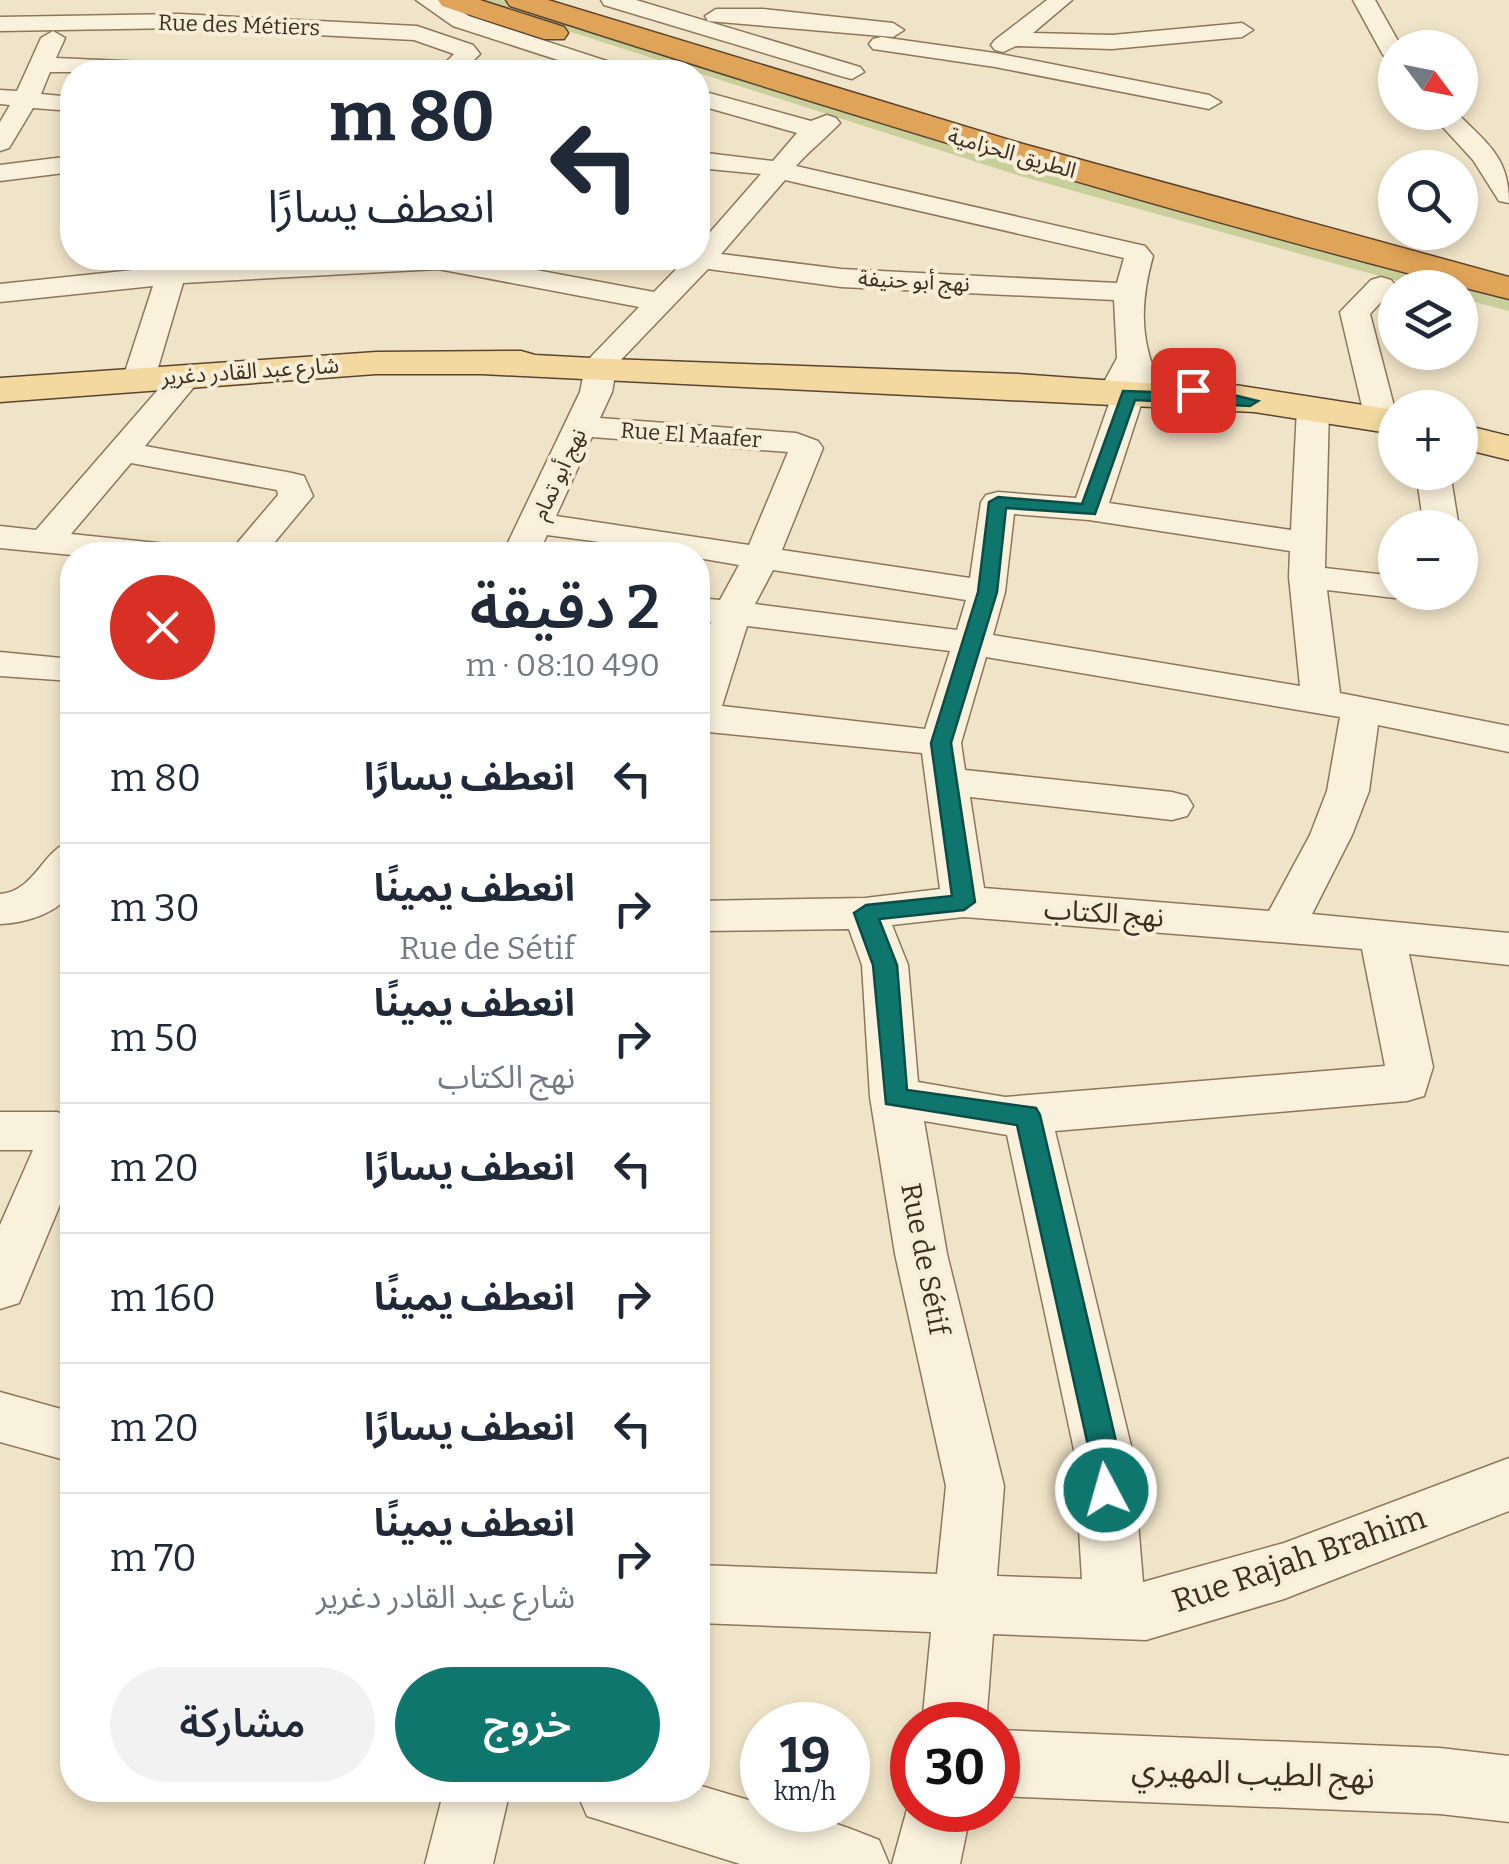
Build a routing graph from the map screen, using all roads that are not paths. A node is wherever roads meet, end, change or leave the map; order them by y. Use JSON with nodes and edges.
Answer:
{"nodes":[{"id":1,"x":427,"y":0,"type":"edge"},
{"id":2,"x":452,"y":0,"type":"edge"},
{"id":3,"x":520,"y":0,"type":"edge"},
{"id":4,"x":612,"y":0,"type":"edge"},
{"id":5,"x":1061,"y":0,"type":"edge"},
{"id":6,"x":1335,"y":0,"type":"edge"},
{"id":7,"x":1365,"y":2,"type":"edge"},
{"id":8,"x":340,"y":6,"type":"dead end"},
{"id":9,"x":61,"y":10,"type":"edge"},
{"id":10,"x":666,"y":17,"type":"junction"},
{"id":11,"x":0,"y":24,"type":"edge"},
{"id":12,"x":1242,"y":30,"type":"dead end"},
{"id":13,"x":1381,"y":30,"type":"edge"},
{"id":14,"x":893,"y":31,"type":"junction"},
{"id":15,"x":417,"y":33,"type":"junction"},
{"id":16,"x":1012,"y":39,"type":"junction"},
{"id":17,"x":516,"y":40,"type":"junction"},
{"id":18,"x":465,"y":50,"type":"junction"},
{"id":19,"x":986,"y":59,"type":"junction"},
{"id":20,"x":461,"y":60,"type":"edge"},
{"id":21,"x":578,"y":60,"type":"edge"},
{"id":22,"x":637,"y":60,"type":"edge"},
{"id":23,"x":675,"y":60,"type":"edge"},
{"id":24,"x":43,"y":65,"type":"junction"},
{"id":25,"x":60,"y":66,"type":"edge"},
{"id":26,"x":852,"y":72,"type":"junction"},
{"id":27,"x":710,"y":73,"type":"edge"},
{"id":28,"x":710,"y":84,"type":"edge"},
{"id":29,"x":0,"y":97,"type":"edge"},
{"id":30,"x":26,"y":99,"type":"junction"},
{"id":31,"x":710,"y":100,"type":"edge"},
{"id":32,"x":1209,"y":102,"type":"dead end"},
{"id":33,"x":60,"y":103,"type":"edge"},
{"id":34,"x":823,"y":117,"type":"junction"},
{"id":35,"x":1459,"y":130,"type":"edge"},
{"id":36,"x":0,"y":143,"type":"edge"},
{"id":37,"x":710,"y":163,"type":"edge"},
{"id":38,"x":60,"y":166,"type":"edge"},
{"id":39,"x":777,"y":172,"type":"junction"},
{"id":40,"x":0,"y":173,"type":"edge"},
{"id":41,"x":1509,"y":195,"type":"edge"},
{"id":42,"x":710,"y":250,"type":"edge"},
{"id":43,"x":710,"y":261,"type":"edge"},
{"id":44,"x":165,"y":270,"type":"edge"},
{"id":45,"x":531,"y":270,"type":"edge"},
{"id":46,"x":692,"y":270,"type":"edge"},
{"id":47,"x":1378,"y":284,"type":"edge"},
{"id":48,"x":1509,"y":288,"type":"edge"},
{"id":49,"x":1127,"y":292,"type":"junction"},
{"id":50,"x":0,"y":293,"type":"edge"},
{"id":51,"x":1378,"y":294,"type":"edge"},
{"id":52,"x":662,"y":302,"type":"junction"},
{"id":53,"x":1478,"y":310,"type":"edge"},
{"id":54,"x":1509,"y":318,"type":"edge"},
{"id":55,"x":611,"y":365,"type":"junction"},
{"id":56,"x":187,"y":376,"type":"junction"},
{"id":57,"x":139,"y":378,"type":"junction"},
{"id":58,"x":1133,"y":383,"type":"junction"},
{"id":59,"x":5,"y":388,"type":"edge"},
{"id":60,"x":1378,"y":390,"type":"edge"},
{"id":61,"x":1313,"y":408,"type":"junction"},
{"id":62,"x":1378,"y":419,"type":"edge"},
{"id":63,"x":581,"y":426,"type":"junction"},
{"id":64,"x":1478,"y":440,"type":"edge"},
{"id":65,"x":1509,"y":448,"type":"edge"},
{"id":66,"x":126,"y":452,"type":"junction"},
{"id":67,"x":1089,"y":510,"type":"junction"},
{"id":68,"x":0,"y":537,"type":"edge"},
{"id":69,"x":528,"y":539,"type":"edge"},
{"id":70,"x":45,"y":542,"type":"junction"},
{"id":71,"x":256,"y":542,"type":"edge"},
{"id":72,"x":569,"y":542,"type":"edge"},
{"id":73,"x":60,"y":544,"type":"edge"},
{"id":74,"x":710,"y":552,"type":"edge"},
{"id":75,"x":762,"y":556,"type":"junction"},
{"id":76,"x":1308,"y":560,"type":"junction"},
{"id":77,"x":1378,"y":583,"type":"edge"},
{"id":78,"x":987,"y":592,"type":"junction"},
{"id":79,"x":715,"y":611,"type":"edge"},
{"id":80,"x":970,"y":641,"type":"junction"},
{"id":81,"x":710,"y":643,"type":"edge"},
{"id":82,"x":0,"y":664,"type":"edge"},
{"id":83,"x":60,"y":669,"type":"edge"},
{"id":84,"x":1341,"y":705,"type":"junction"},
{"id":85,"x":710,"y":714,"type":"edge"},
{"id":86,"x":1509,"y":739,"type":"edge"},
{"id":87,"x":944,"y":762,"type":"junction"},
{"id":88,"x":1172,"y":806,"type":"dead end"},
{"id":89,"x":60,"y":877,"type":"edge"},
{"id":90,"x":964,"y":902,"type":"junction"},
{"id":91,"x":0,"y":908,"type":"edge"},
{"id":92,"x":866,"y":913,"type":"junction"},
{"id":93,"x":710,"y":916,"type":"edge"},
{"id":94,"x":1283,"y":927,"type":"junction"},
{"id":95,"x":1382,"y":935,"type":"junction"},
{"id":96,"x":1509,"y":949,"type":"edge"},
{"id":97,"x":895,"y":1097,"type":"junction"},
{"id":98,"x":1028,"y":1115,"type":"junction"},
{"id":99,"x":0,"y":1130,"type":"edge"},
{"id":100,"x":60,"y":1134,"type":"edge"},
{"id":101,"x":60,"y":1144,"type":"edge"},
{"id":102,"x":0,"y":1287,"type":"edge"},
{"id":103,"x":0,"y":1417,"type":"edge"},
{"id":104,"x":60,"y":1434,"type":"edge"},
{"id":105,"x":1509,"y":1484,"type":"edge"},
{"id":106,"x":710,"y":1595,"type":"edge"},
{"id":107,"x":965,"y":1606,"type":"junction"},
{"id":108,"x":1116,"y":1610,"type":"junction"},
{"id":109,"x":956,"y":1702,"type":"edge"},
{"id":110,"x":1020,"y":1764,"type":"edge"},
{"id":111,"x":1509,"y":1789,"type":"edge"},
{"id":112,"x":474,"y":1802,"type":"edge"},
{"id":113,"x":641,"y":1802,"type":"edge"},
{"id":114,"x":933,"y":1832,"type":"edge"},
{"id":115,"x":459,"y":1864,"type":"edge"},
{"id":116,"x":855,"y":1864,"type":"edge"},
{"id":117,"x":926,"y":1864,"type":"edge"}],
"edges":[{"from":1,"to":17,"type":"street"},
{"from":2,"to":22,"type":"highway"},
{"from":3,"to":23,"type":"highway","name":"الطريق الحزامية"},
{"from":4,"to":10,"type":"street"},
{"from":5,"to":16,"type":"street"},
{"from":6,"to":7,"type":"street"},
{"from":7,"to":13,"type":"street"},
{"from":8,"to":15,"type":"street"},
{"from":9,"to":11,"type":"street","name":"Rue des Métiers"},
{"from":9,"to":15,"type":"street","name":"Rue des Métiers"},
{"from":9,"to":24,"type":"street"},
{"from":10,"to":14,"type":"street"},
{"from":10,"to":26,"type":"street"},
{"from":12,"to":16,"type":"street"},
{"from":14,"to":19,"type":"street"},
{"from":14,"to":26,"type":"street","name":"نهج أبو تمام"},
{"from":15,"to":18,"type":"street"},
{"from":16,"to":19,"type":"street"},
{"from":17,"to":18,"type":"street"},
{"from":17,"to":21,"type":"street"},
{"from":18,"to":20,"type":"street"},
{"from":19,"to":32,"type":"street"},
{"from":24,"to":25,"type":"street"},
{"from":24,"to":30,"type":"street"},
{"from":26,"to":34,"type":"street","name":"نهج أبو تمام"},
{"from":27,"to":34,"type":"highway","name":"الطريق الحزامية"},
{"from":28,"to":34,"type":"highway","name":"الطريق الحزامية"},
{"from":29,"to":30,"type":"street"},
{"from":30,"to":33,"type":"street"},
{"from":30,"to":36,"type":"street"},
{"from":31,"to":34,"type":"street"},
{"from":34,"to":39,"type":"street","name":"نهج أبو تمام"},
{"from":34,"to":47,"type":"highway","name":"الطريق الحزامية"},
{"from":34,"to":48,"type":"highway","name":"الطريق الحزامية"},
{"from":35,"to":41,"type":"street"},
{"from":37,"to":39,"type":"street"},
{"from":38,"to":40,"type":"street"},
{"from":39,"to":42,"type":"street","name":"نهج أبو تمام"},
{"from":39,"to":49,"type":"street"},
{"from":43,"to":49,"type":"street","name":"نهج أبو حنيفة"},
{"from":44,"to":50,"type":"street"},
{"from":44,"to":57,"type":"street"},
{"from":45,"to":52,"type":"street"},
{"from":46,"to":52,"type":"street","name":"نهج أبو تمام"},
{"from":49,"to":58,"type":"street"},
{"from":51,"to":60,"type":"street"},
{"from":52,"to":55,"type":"street","name":"نهج أبو تمام"},
{"from":53,"to":54,"type":"highway"},
{"from":55,"to":56,"type":"main road","name":"شارع عبد القادر دغرير"},
{"from":55,"to":58,"type":"main road","name":"شارع عبد القادر دغرير"},
{"from":55,"to":63,"type":"street","name":"نهج أبو تمام"},
{"from":56,"to":57,"type":"main road","name":"شارع عبد القادر دغرير"},
{"from":56,"to":66,"type":"street"},
{"from":57,"to":59,"type":"main road","name":"شارع عبد القادر دغرير"},
{"from":58,"to":61,"type":"main road","name":"شارع عبد القادر دغرير"},
{"from":58,"to":67,"type":"street"},
{"from":61,"to":62,"type":"main road","name":"شارع عبد القادر دغرير"},
{"from":61,"to":76,"type":"street"},
{"from":63,"to":69,"type":"street","name":"نهج أبو تمام"},
{"from":63,"to":75,"type":"street","name":"Rue El Maafer"},
{"from":64,"to":65,"type":"main road"},
{"from":66,"to":70,"type":"street"},
{"from":66,"to":71,"type":"street"},
{"from":67,"to":76,"type":"street"},
{"from":67,"to":78,"type":"street"},
{"from":68,"to":70,"type":"street"},
{"from":69,"to":72,"type":"street"},
{"from":70,"to":73,"type":"street"},
{"from":74,"to":75,"type":"street"},
{"from":75,"to":78,"type":"street"},
{"from":75,"to":79,"type":"street"},
{"from":76,"to":77,"type":"street"},
{"from":76,"to":84,"type":"street"},
{"from":78,"to":80,"type":"street"},
{"from":79,"to":80,"type":"street"},
{"from":79,"to":81,"type":"street"},
{"from":80,"to":84,"type":"street"},
{"from":80,"to":87,"type":"street"},
{"from":82,"to":83,"type":"street"},
{"from":84,"to":86,"type":"street"},
{"from":84,"to":94,"type":"street"},
{"from":85,"to":87,"type":"street"},
{"from":87,"to":88,"type":"street"},
{"from":87,"to":90,"type":"street"},
{"from":89,"to":91,"type":"street"},
{"from":90,"to":92,"type":"street","name":"نهج الكتاب"},
{"from":90,"to":94,"type":"street","name":"نهج الكتاب"},
{"from":92,"to":93,"type":"street","name":"نهج الكتاب"},
{"from":92,"to":97,"type":"street","name":"Rue de Sétif"},
{"from":94,"to":95,"type":"street","name":"نهج الكتاب"},
{"from":95,"to":96,"type":"street","name":"نهج الكتاب"},
{"from":95,"to":98,"type":"street"},
{"from":97,"to":98,"type":"street"},
{"from":97,"to":107,"type":"street","name":"Rue de Sétif"},
{"from":98,"to":108,"type":"street"},
{"from":99,"to":100,"type":"street"},
{"from":101,"to":102,"type":"street"},
{"from":103,"to":104,"type":"street"},
{"from":105,"to":108,"type":"street","name":"Rue Rajah Brahim"},
{"from":106,"to":107,"type":"street","name":"Rue Rajah Brahim"},
{"from":107,"to":108,"type":"street","name":"Rue Rajah Brahim"},
{"from":107,"to":109,"type":"street","name":"Rue de Sétif"},
{"from":110,"to":111,"type":"street","name":"نهج الطيب المهيري"},
{"from":112,"to":115,"type":"street"},
{"from":113,"to":116,"type":"street"},
{"from":114,"to":117,"type":"street"}]}
